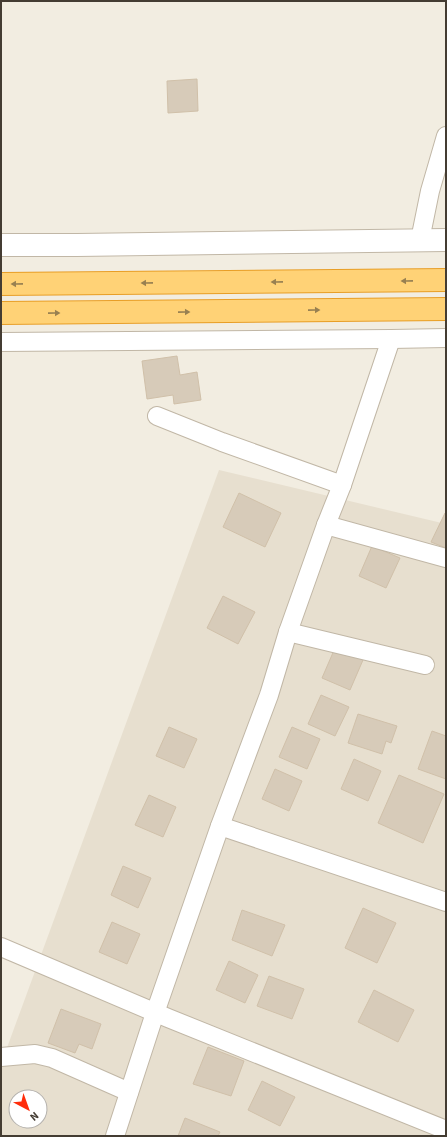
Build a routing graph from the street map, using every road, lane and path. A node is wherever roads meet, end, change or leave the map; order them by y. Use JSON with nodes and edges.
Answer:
{"nodes":[{"id":1,"x":446,"y":136,"type":"edge"},
{"id":2,"x":420,"y":240,"type":"junction"},
{"id":3,"x":446,"y":240,"type":"edge"},
{"id":4,"x":1,"y":244,"type":"edge"},
{"id":5,"x":446,"y":280,"type":"edge"},
{"id":6,"x":1,"y":284,"type":"edge"},
{"id":7,"x":446,"y":309,"type":"edge"},
{"id":8,"x":1,"y":313,"type":"edge"},
{"id":9,"x":446,"y":338,"type":"edge"},
{"id":10,"x":391,"y":339,"type":"junction"},
{"id":11,"x":1,"y":342,"type":"edge"},
{"id":12,"x":157,"y":416,"type":"dead end"},
{"id":13,"x":342,"y":485,"type":"junction"},
{"id":14,"x":326,"y":525,"type":"junction"},
{"id":15,"x":446,"y":558,"type":"edge"},
{"id":16,"x":288,"y":632,"type":"junction"},
{"id":17,"x":425,"y":664,"type":"dead end"},
{"id":18,"x":220,"y":826,"type":"junction"},
{"id":19,"x":446,"y":902,"type":"edge"},
{"id":20,"x":1,"y":947,"type":"edge"},
{"id":21,"x":155,"y":1013,"type":"junction"},
{"id":22,"x":1,"y":1057,"type":"edge"},
{"id":23,"x":129,"y":1092,"type":"junction"},
{"id":24,"x":446,"y":1130,"type":"edge"},
{"id":25,"x":115,"y":1136,"type":"edge"}],
"edges":[{"from":1,"to":2,"type":"street"},
{"from":2,"to":3,"type":"street"},
{"from":2,"to":4,"type":"street"},
{"from":5,"to":6,"type":"highway","one_way":true},
{"from":8,"to":7,"type":"highway","one_way":true},
{"from":9,"to":10,"type":"street"},
{"from":10,"to":11,"type":"street"},
{"from":10,"to":13,"type":"street"},
{"from":12,"to":13,"type":"street"},
{"from":13,"to":14,"type":"street"},
{"from":14,"to":15,"type":"street"},
{"from":14,"to":16,"type":"street"},
{"from":16,"to":17,"type":"street"},
{"from":16,"to":18,"type":"street"},
{"from":18,"to":19,"type":"street"},
{"from":18,"to":21,"type":"street"},
{"from":20,"to":21,"type":"street"},
{"from":21,"to":23,"type":"street"},
{"from":21,"to":24,"type":"street"},
{"from":22,"to":23,"type":"street"},
{"from":23,"to":25,"type":"street"}]}
